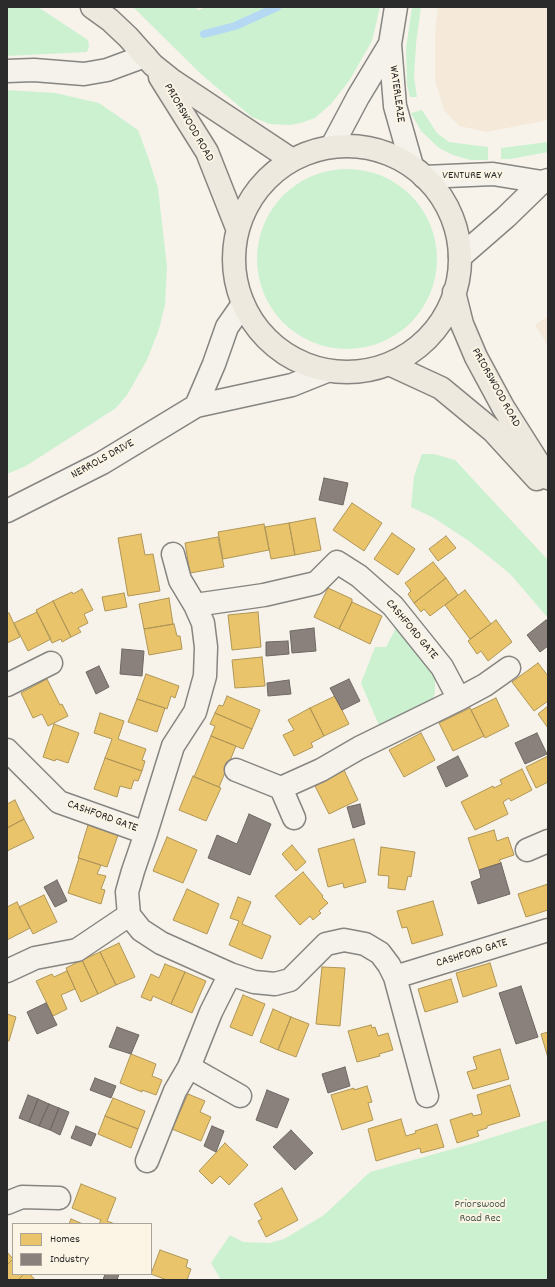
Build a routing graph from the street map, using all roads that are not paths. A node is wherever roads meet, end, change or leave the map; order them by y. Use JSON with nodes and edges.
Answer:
{"nodes":[{"id":1,"x":92,"y":7,"type":"edge"},
{"id":2,"x":396,"y":7,"type":"edge"},
{"id":3,"x":390,"y":44,"type":"junction"},
{"id":4,"x":149,"y":60,"type":"junction"},
{"id":5,"x":7,"y":72,"type":"edge"},
{"id":6,"x":332,"y":146,"type":"junction"},
{"id":7,"x":292,"y":160,"type":"junction"},
{"id":8,"x":418,"y":172,"type":"junction"},
{"id":9,"x":545,"y":181,"type":"edge"},
{"id":10,"x":238,"y":228,"type":"junction"},
{"id":11,"x":460,"y":257,"type":"junction"},
{"id":12,"x":454,"y":292,"type":"junction"},
{"id":13,"x":243,"y":304,"type":"junction"},
{"id":14,"x":389,"y":364,"type":"junction"},
{"id":15,"x":328,"y":371,"type":"junction"},
{"id":16,"x":196,"y":406,"type":"junction"},
{"id":17,"x":548,"y":478,"type":"edge"},
{"id":18,"x":548,"y":490,"type":"edge"},
{"id":19,"x":7,"y":511,"type":"edge"},
{"id":20,"x":172,"y":554,"type":"dead end"},
{"id":21,"x":195,"y":605,"type":"junction"},
{"id":22,"x":51,"y":663,"type":"dead end"},
{"id":23,"x":509,"y":668,"type":"dead end"},
{"id":24,"x":7,"y":685,"type":"edge"},
{"id":25,"x":459,"y":699,"type":"junction"},
{"id":26,"x":7,"y":750,"type":"edge"},
{"id":27,"x":236,"y":770,"type":"dead end"},
{"id":28,"x":281,"y":788,"type":"junction"},
{"id":29,"x":294,"y":818,"type":"dead end"},
{"id":30,"x":146,"y":833,"type":"junction"},
{"id":31,"x":548,"y":841,"type":"edge"},
{"id":32,"x":526,"y":850,"type":"dead end"},
{"id":33,"x":129,"y":915,"type":"junction"},
{"id":34,"x":548,"y":930,"type":"edge"},
{"id":35,"x":7,"y":971,"type":"edge"},
{"id":36,"x":230,"y":974,"type":"junction"},
{"id":37,"x":395,"y":977,"type":"junction"},
{"id":38,"x":189,"y":1067,"type":"junction"},
{"id":39,"x":240,"y":1096,"type":"dead end"},
{"id":40,"x":427,"y":1096,"type":"dead end"},
{"id":41,"x":147,"y":1161,"type":"dead end"},
{"id":42,"x":59,"y":1198,"type":"dead end"},
{"id":43,"x":7,"y":1203,"type":"edge"}],
"edges":[{"from":1,"to":4,"type":"main road","name":"PRIORSWOOD ROAD"},
{"from":2,"to":3,"type":"street","name":"WATERLEAZE"},
{"from":3,"to":6,"type":"street","name":"WATERLEAZE"},
{"from":3,"to":8,"type":"street","name":"WATERLEAZE"},
{"from":4,"to":5,"type":"street"},
{"from":4,"to":7,"type":"main road","name":"PRIORSWOOD ROAD"},
{"from":4,"to":10,"type":"main road","name":"PRIORSWOOD ROAD"},
{"from":6,"to":7,"type":"main road"},
{"from":6,"to":8,"type":"main road"},
{"from":7,"to":10,"type":"main road"},
{"from":8,"to":9,"type":"street","name":"VENTURE WAY"},
{"from":8,"to":11,"type":"main road"},
{"from":9,"to":11,"type":"street","name":"VENTURE WAY"},
{"from":10,"to":13,"type":"main road"},
{"from":11,"to":12,"type":"main road"},
{"from":12,"to":14,"type":"main road"},
{"from":12,"to":17,"type":"main road","name":"PRIORSWOOD ROAD"},
{"from":13,"to":15,"type":"main road"},
{"from":13,"to":16,"type":"street"},
{"from":14,"to":15,"type":"main road"},
{"from":14,"to":18,"type":"main road","name":"PRIORSWOOD ROAD"},
{"from":15,"to":16,"type":"street","name":"NERROLS DRIVE"},
{"from":16,"to":19,"type":"street","name":"NERROLS DRIVE"},
{"from":20,"to":21,"type":"street","name":"CASHFORD GATE"},
{"from":21,"to":25,"type":"street","name":"CASHFORD GATE"},
{"from":21,"to":30,"type":"street","name":"CASHFORD GATE"},
{"from":22,"to":24,"type":"street"},
{"from":23,"to":25,"type":"street"},
{"from":25,"to":28,"type":"street"},
{"from":26,"to":30,"type":"street","name":"CASHFORD GATE"},
{"from":27,"to":28,"type":"street"},
{"from":28,"to":29,"type":"street"},
{"from":30,"to":33,"type":"street","name":"CASHFORD GATE"},
{"from":31,"to":32,"type":"street"},
{"from":33,"to":35,"type":"street"},
{"from":33,"to":36,"type":"street"},
{"from":34,"to":37,"type":"street","name":"CASHFORD GATE"},
{"from":36,"to":37,"type":"street"},
{"from":36,"to":38,"type":"street"},
{"from":37,"to":40,"type":"street"},
{"from":38,"to":39,"type":"street"},
{"from":38,"to":41,"type":"street"},
{"from":42,"to":43,"type":"street"}]}
